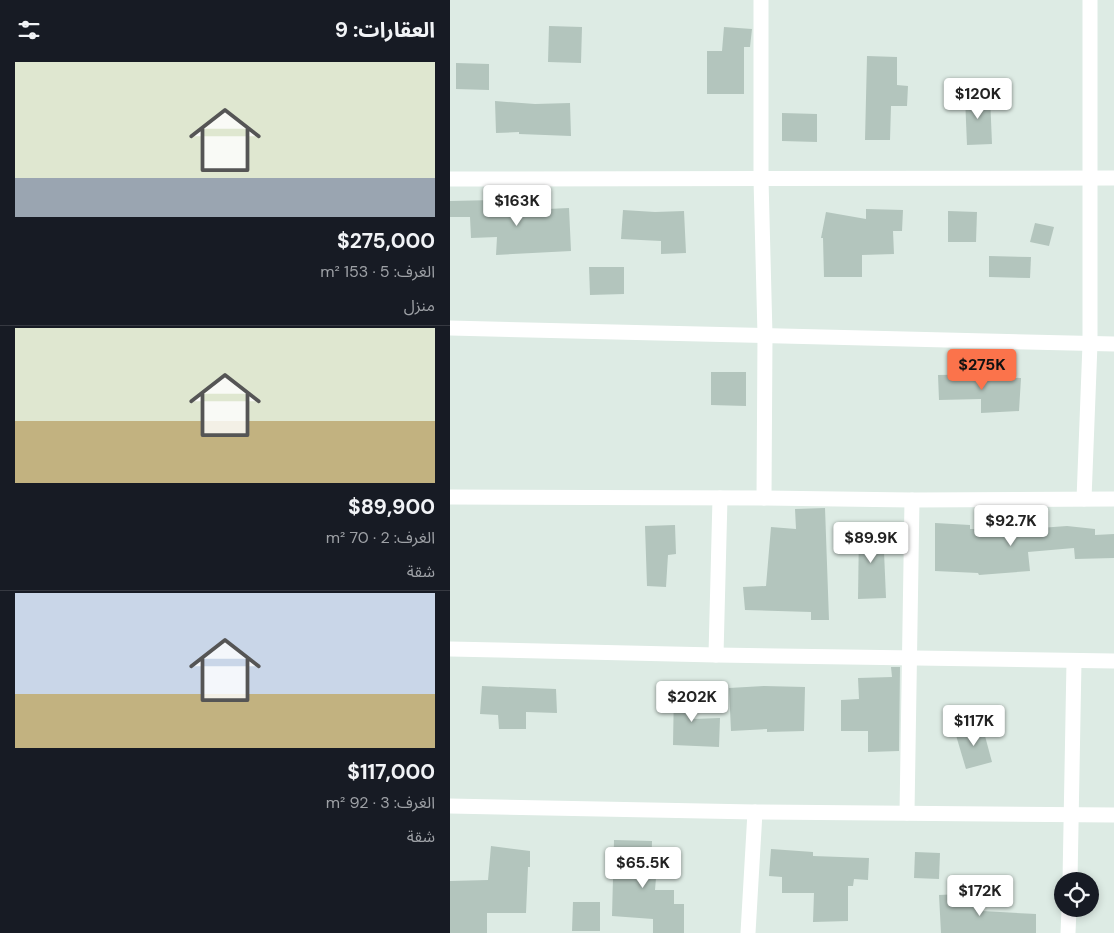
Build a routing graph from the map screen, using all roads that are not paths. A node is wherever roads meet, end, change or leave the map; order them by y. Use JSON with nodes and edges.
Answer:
{"nodes":[{"id":1,"x":761,"y":0,"type":"edge"},
{"id":2,"x":1090,"y":0,"type":"edge"},
{"id":3,"x":1089,"y":178,"type":"junction"},
{"id":4,"x":1114,"y":178,"type":"edge"},
{"id":5,"x":450,"y":179,"type":"edge"},
{"id":6,"x":761,"y":179,"type":"junction"},
{"id":7,"x":450,"y":328,"type":"edge"},
{"id":8,"x":765,"y":335,"type":"junction"},
{"id":9,"x":1090,"y":344,"type":"junction"},
{"id":10,"x":1114,"y":344,"type":"edge"},
{"id":11,"x":450,"y":497,"type":"edge"},
{"id":12,"x":720,"y":498,"type":"junction"},
{"id":13,"x":764,"y":498,"type":"junction"},
{"id":14,"x":1084,"y":499,"type":"junction"},
{"id":15,"x":1114,"y":499,"type":"edge"},
{"id":16,"x":912,"y":500,"type":"junction"},
{"id":17,"x":450,"y":648,"type":"edge"},
{"id":18,"x":716,"y":655,"type":"junction"},
{"id":19,"x":910,"y":658,"type":"junction"},
{"id":20,"x":1074,"y":661,"type":"junction"},
{"id":21,"x":1114,"y":661,"type":"edge"},
{"id":22,"x":450,"y":806,"type":"edge"},
{"id":23,"x":755,"y":812,"type":"junction"},
{"id":24,"x":907,"y":813,"type":"junction"},
{"id":25,"x":1072,"y":814,"type":"junction"},
{"id":26,"x":1114,"y":815,"type":"edge"},
{"id":27,"x":1070,"y":872,"type":"edge"},
{"id":28,"x":1069,"y":917,"type":"edge"},
{"id":29,"x":748,"y":933,"type":"edge"},
{"id":30,"x":1068,"y":933,"type":"edge"}],
"edges":[{"from":1,"to":6,"type":"street"},
{"from":2,"to":3,"type":"street"},
{"from":3,"to":4,"type":"street"},
{"from":3,"to":6,"type":"street"},
{"from":3,"to":9,"type":"street"},
{"from":5,"to":6,"type":"street"},
{"from":6,"to":8,"type":"street"},
{"from":7,"to":8,"type":"street"},
{"from":8,"to":9,"type":"street"},
{"from":8,"to":13,"type":"street"},
{"from":9,"to":10,"type":"street"},
{"from":9,"to":14,"type":"street"},
{"from":11,"to":12,"type":"street"},
{"from":12,"to":13,"type":"street"},
{"from":12,"to":18,"type":"street"},
{"from":13,"to":16,"type":"street"},
{"from":14,"to":15,"type":"street"},
{"from":14,"to":16,"type":"street"},
{"from":16,"to":19,"type":"street"},
{"from":17,"to":18,"type":"street"},
{"from":18,"to":19,"type":"street"},
{"from":19,"to":20,"type":"street"},
{"from":19,"to":24,"type":"street"},
{"from":20,"to":21,"type":"street"},
{"from":20,"to":25,"type":"street"},
{"from":22,"to":23,"type":"street"},
{"from":23,"to":24,"type":"street"},
{"from":23,"to":29,"type":"street"},
{"from":24,"to":25,"type":"street"},
{"from":25,"to":26,"type":"street"},
{"from":25,"to":27,"type":"street"},
{"from":28,"to":30,"type":"street"}]}
